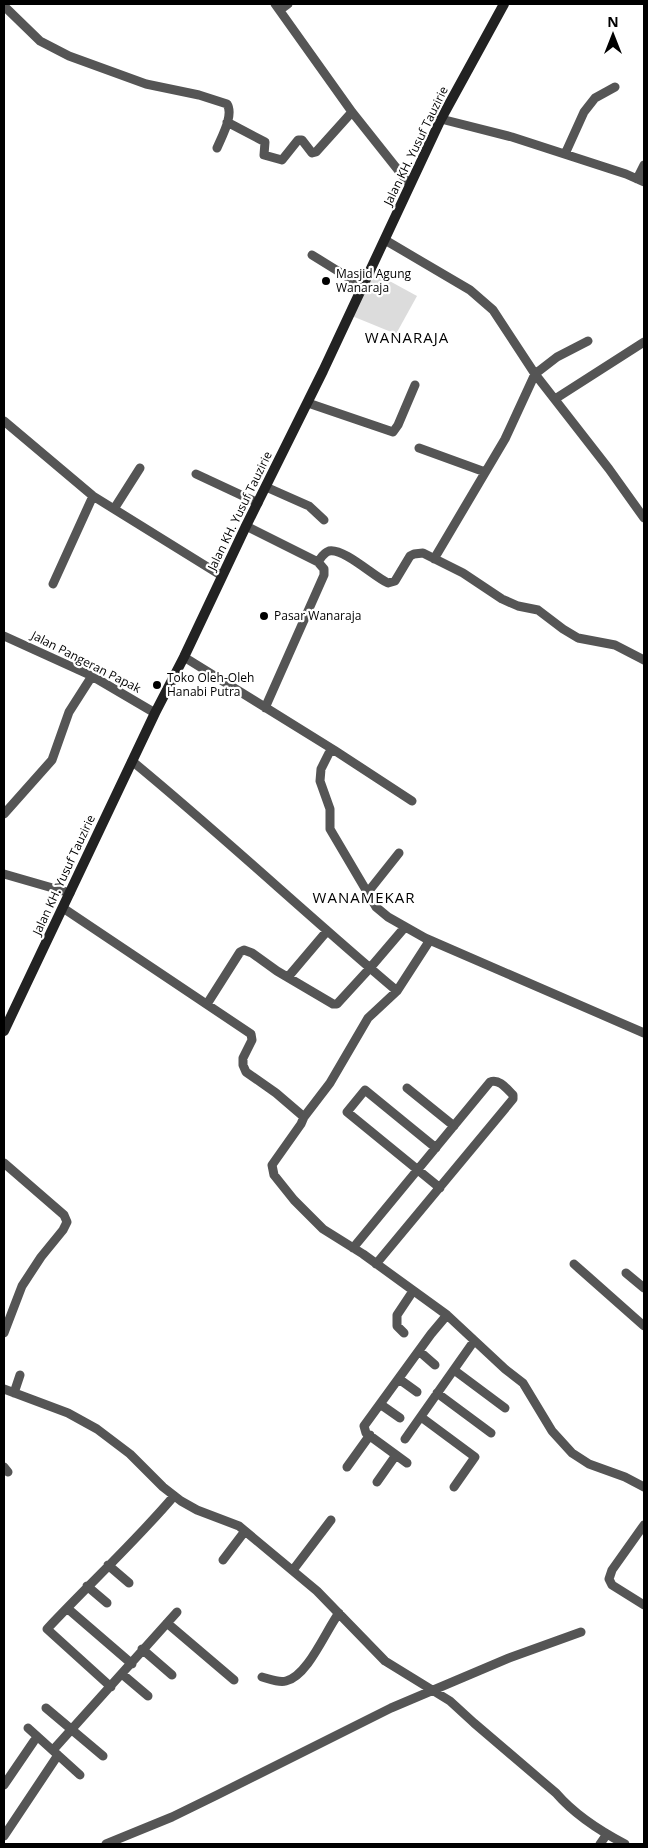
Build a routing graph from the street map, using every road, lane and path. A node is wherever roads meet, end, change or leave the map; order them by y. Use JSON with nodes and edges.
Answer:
{"nodes":[{"id":1,"x":288,"y":4,"type":"edge"},
{"id":2,"x":504,"y":4,"type":"edge"},
{"id":3,"x":4,"y":6,"type":"edge"},
{"id":4,"x":278,"y":7,"type":"edge"},
{"id":5,"x":615,"y":87,"type":"dead end"},
{"id":6,"x":352,"y":112,"type":"junction"},
{"id":7,"x":441,"y":119,"type":"junction"},
{"id":8,"x":227,"y":122,"type":"junction"},
{"id":9,"x":218,"y":148,"type":"dead end"},
{"id":10,"x":565,"y":154,"type":"junction"},
{"id":11,"x":644,"y":165,"type":"edge"},
{"id":12,"x":641,"y":180,"type":"edge"},
{"id":13,"x":410,"y":185,"type":"junction"},
{"id":14,"x":385,"y":240,"type":"junction"},
{"id":15,"x":312,"y":256,"type":"dead end"},
{"id":16,"x":362,"y":286,"type":"junction"},
{"id":17,"x":588,"y":341,"type":"dead end"},
{"id":18,"x":644,"y":342,"type":"edge"},
{"id":19,"x":535,"y":374,"type":"junction"},
{"id":20,"x":414,"y":385,"type":"dead end"},
{"id":21,"x":555,"y":399,"type":"junction"},
{"id":22,"x":308,"y":403,"type":"junction"},
{"id":23,"x":4,"y":421,"type":"edge"},
{"id":24,"x":419,"y":448,"type":"dead end"},
{"id":25,"x":140,"y":468,"type":"dead end"},
{"id":26,"x":485,"y":472,"type":"junction"},
{"id":27,"x":196,"y":474,"type":"dead end"},
{"id":28,"x":266,"y":487,"type":"junction"},
{"id":29,"x":93,"y":496,"type":"junction"},
{"id":30,"x":258,"y":503,"type":"junction"},
{"id":31,"x":114,"y":509,"type":"junction"},
{"id":32,"x":644,"y":518,"type":"edge"},
{"id":33,"x":324,"y":520,"type":"dead end"},
{"id":34,"x":246,"y":526,"type":"junction"},
{"id":35,"x":434,"y":559,"type":"junction"},
{"id":36,"x":318,"y":562,"type":"junction"},
{"id":37,"x":222,"y":576,"type":"junction"},
{"id":38,"x":53,"y":584,"type":"dead end"},
{"id":39,"x":4,"y":636,"type":"edge"},
{"id":40,"x":184,"y":657,"type":"junction"},
{"id":41,"x":644,"y":660,"type":"edge"},
{"id":42,"x":92,"y":676,"type":"junction"},
{"id":43,"x":265,"y":708,"type":"junction"},
{"id":44,"x":155,"y":713,"type":"junction"},
{"id":45,"x":334,"y":750,"type":"junction"},
{"id":46,"x":132,"y":761,"type":"junction"},
{"id":47,"x":412,"y":801,"type":"dead end"},
{"id":48,"x":4,"y":814,"type":"edge"},
{"id":49,"x":399,"y":852,"type":"dead end"},
{"id":50,"x":4,"y":874,"type":"edge"},
{"id":51,"x":368,"y":892,"type":"junction"},
{"id":52,"x":70,"y":894,"type":"junction"},
{"id":53,"x":63,"y":908,"type":"junction"},
{"id":54,"x":404,"y":927,"type":"junction"},
{"id":55,"x":327,"y":931,"type":"junction"},
{"id":56,"x":430,"y":940,"type":"junction"},
{"id":57,"x":370,"y":968,"type":"junction"},
{"id":58,"x":288,"y":977,"type":"junction"},
{"id":59,"x":397,"y":991,"type":"junction"},
{"id":60,"x":207,"y":1004,"type":"junction"},
{"id":61,"x":4,"y":1031,"type":"edge"},
{"id":62,"x":644,"y":1033,"type":"edge"},
{"id":63,"x":407,"y":1088,"type":"dead end"},
{"id":64,"x":304,"y":1116,"type":"junction"},
{"id":65,"x":454,"y":1126,"type":"junction"},
{"id":66,"x":436,"y":1148,"type":"junction"},
{"id":67,"x":4,"y":1162,"type":"edge"},
{"id":68,"x":417,"y":1170,"type":"junction"},
{"id":69,"x":440,"y":1188,"type":"junction"},
{"id":70,"x":352,"y":1248,"type":"junction"},
{"id":71,"x":376,"y":1264,"type":"junction"},
{"id":72,"x":574,"y":1264,"type":"dead end"},
{"id":73,"x":626,"y":1273,"type":"dead end"},
{"id":74,"x":644,"y":1288,"type":"edge"},
{"id":75,"x":413,"y":1291,"type":"junction"},
{"id":76,"x":447,"y":1315,"type":"junction"},
{"id":77,"x":644,"y":1326,"type":"edge"},
{"id":78,"x":4,"y":1333,"type":"edge"},
{"id":79,"x":404,"y":1333,"type":"dead end"},
{"id":80,"x":474,"y":1341,"type":"junction"},
{"id":81,"x":419,"y":1351,"type":"junction"},
{"id":82,"x":435,"y":1365,"type":"dead end"},
{"id":83,"x":454,"y":1370,"type":"junction"},
{"id":84,"x":20,"y":1375,"type":"dead end"},
{"id":85,"x":399,"y":1379,"type":"junction"},
{"id":86,"x":4,"y":1389,"type":"edge"},
{"id":87,"x":417,"y":1392,"type":"dead end"},
{"id":88,"x":14,"y":1393,"type":"junction"},
{"id":89,"x":438,"y":1393,"type":"junction"},
{"id":90,"x":380,"y":1404,"type":"junction"},
{"id":91,"x":505,"y":1408,"type":"dead end"},
{"id":92,"x":421,"y":1417,"type":"junction"},
{"id":93,"x":400,"y":1418,"type":"dead end"},
{"id":94,"x":491,"y":1433,"type":"dead end"},
{"id":95,"x":370,"y":1435,"type":"junction"},
{"id":96,"x":405,"y":1439,"type":"dead end"},
{"id":97,"x":396,"y":1455,"type":"junction"},
{"id":98,"x":407,"y":1463,"type":"dead end"},
{"id":99,"x":347,"y":1467,"type":"dead end"},
{"id":100,"x":377,"y":1482,"type":"dead end"},
{"id":101,"x":454,"y":1487,"type":"dead end"},
{"id":102,"x":644,"y":1487,"type":"edge"},
{"id":103,"x":174,"y":1496,"type":"junction"},
{"id":104,"x":331,"y":1520,"type":"dead end"},
{"id":105,"x":644,"y":1525,"type":"edge"},
{"id":106,"x":246,"y":1531,"type":"junction"},
{"id":107,"x":222,"y":1560,"type":"dead end"},
{"id":108,"x":108,"y":1566,"type":"junction"},
{"id":109,"x":293,"y":1570,"type":"junction"},
{"id":110,"x":129,"y":1583,"type":"dead end"},
{"id":111,"x":87,"y":1586,"type":"junction"},
{"id":112,"x":107,"y":1603,"type":"dead end"},
{"id":113,"x":644,"y":1604,"type":"edge"},
{"id":114,"x":67,"y":1608,"type":"junction"},
{"id":115,"x":177,"y":1612,"type":"dead end"},
{"id":116,"x":339,"y":1613,"type":"junction"},
{"id":117,"x":167,"y":1623,"type":"junction"},
{"id":118,"x":581,"y":1632,"type":"dead end"},
{"id":119,"x":142,"y":1649,"type":"junction"},
{"id":120,"x":132,"y":1664,"type":"junction"},
{"id":121,"x":122,"y":1674,"type":"junction"},
{"id":122,"x":172,"y":1675,"type":"dead end"},
{"id":123,"x":262,"y":1678,"type":"dead end"},
{"id":124,"x":234,"y":1680,"type":"dead end"},
{"id":125,"x":111,"y":1687,"type":"junction"},
{"id":126,"x":434,"y":1689,"type":"junction"},
{"id":127,"x":148,"y":1696,"type":"dead end"},
{"id":128,"x":46,"y":1708,"type":"dead end"},
{"id":129,"x":28,"y":1728,"type":"dead end"},
{"id":130,"x":71,"y":1730,"type":"junction"},
{"id":131,"x":34,"y":1741,"type":"dead end"},
{"id":132,"x":56,"y":1753,"type":"junction"},
{"id":133,"x":103,"y":1756,"type":"dead end"},
{"id":134,"x":80,"y":1775,"type":"dead end"},
{"id":135,"x":4,"y":1785,"type":"edge"},
{"id":136,"x":4,"y":1818,"type":"edge"},
{"id":137,"x":12,"y":1823,"type":"junction"},
{"id":138,"x":607,"y":1834,"type":"junction"},
{"id":139,"x":4,"y":1836,"type":"edge"},
{"id":140,"x":106,"y":1844,"type":"edge"},
{"id":141,"x":600,"y":1844,"type":"edge"},
{"id":142,"x":625,"y":1844,"type":"edge"}],
"edges":[{"from":1,"to":4,"type":"street"},
{"from":2,"to":7,"type":"main road","name":"Jalan KH. Yusuf Tauzirie"},
{"from":3,"to":8,"type":"street"},
{"from":4,"to":6,"type":"street"},
{"from":5,"to":10,"type":"street"},
{"from":6,"to":8,"type":"street"},
{"from":6,"to":13,"type":"street"},
{"from":7,"to":10,"type":"street"},
{"from":7,"to":13,"type":"main road","name":"Jalan KH. Yusuf Tauzirie"},
{"from":8,"to":9,"type":"street"},
{"from":10,"to":12,"type":"street"},
{"from":11,"to":12,"type":"street"},
{"from":13,"to":14,"type":"main road","name":"Jalan KH. Yusuf Tauzirie"},
{"from":14,"to":16,"type":"main road","name":"Jalan KH. Yusuf Tauzirie"},
{"from":14,"to":19,"type":"street"},
{"from":15,"to":16,"type":"street"},
{"from":16,"to":22,"type":"main road","name":"Jalan KH. Yusuf Tauzirie"},
{"from":17,"to":19,"type":"street"},
{"from":18,"to":21,"type":"street"},
{"from":19,"to":21,"type":"street"},
{"from":19,"to":26,"type":"street"},
{"from":20,"to":22,"type":"street"},
{"from":21,"to":32,"type":"street"},
{"from":22,"to":28,"type":"main road","name":"Jalan KH. Yusuf Tauzirie"},
{"from":23,"to":29,"type":"street"},
{"from":24,"to":26,"type":"street"},
{"from":25,"to":31,"type":"street"},
{"from":26,"to":35,"type":"street"},
{"from":27,"to":30,"type":"street"},
{"from":28,"to":30,"type":"main road","name":"Jalan KH. Yusuf Tauzirie"},
{"from":28,"to":33,"type":"street"},
{"from":29,"to":31,"type":"street"},
{"from":29,"to":38,"type":"street"},
{"from":30,"to":34,"type":"main road","name":"Jalan KH. Yusuf Tauzirie"},
{"from":31,"to":37,"type":"street"},
{"from":34,"to":36,"type":"street"},
{"from":34,"to":37,"type":"main road","name":"Jalan KH. Yusuf Tauzirie"},
{"from":35,"to":36,"type":"street"},
{"from":35,"to":41,"type":"street"},
{"from":36,"to":43,"type":"street"},
{"from":37,"to":40,"type":"main road","name":"Jalan KH. Yusuf Tauzirie"},
{"from":39,"to":42,"type":"street","name":"Jalan Pangeran Papak"},
{"from":40,"to":43,"type":"street"},
{"from":40,"to":44,"type":"main road","name":"Jalan KH. Yusuf Tauzirie"},
{"from":42,"to":44,"type":"street","name":"Jalan Pangeran Papak"},
{"from":42,"to":48,"type":"street"},
{"from":43,"to":45,"type":"street"},
{"from":44,"to":46,"type":"main road","name":"Jalan KH. Yusuf Tauzirie"},
{"from":45,"to":47,"type":"street"},
{"from":45,"to":51,"type":"street"},
{"from":46,"to":52,"type":"main road","name":"Jalan KH. Yusuf Tauzirie"},
{"from":46,"to":55,"type":"street"},
{"from":49,"to":51,"type":"street"},
{"from":50,"to":52,"type":"street"},
{"from":51,"to":54,"type":"street"},
{"from":52,"to":53,"type":"main road","name":"Jalan KH. Yusuf Tauzirie"},
{"from":53,"to":60,"type":"street"},
{"from":53,"to":61,"type":"main road","name":"Jalan KH. Yusuf Tauzirie"},
{"from":54,"to":56,"type":"street"},
{"from":54,"to":57,"type":"street"},
{"from":55,"to":57,"type":"street"},
{"from":55,"to":58,"type":"street"},
{"from":56,"to":59,"type":"street"},
{"from":56,"to":62,"type":"street"},
{"from":57,"to":58,"type":"street"},
{"from":57,"to":59,"type":"street"},
{"from":58,"to":60,"type":"street"},
{"from":59,"to":64,"type":"street"},
{"from":60,"to":64,"type":"street"},
{"from":63,"to":65,"type":"street"},
{"from":64,"to":70,"type":"street"},
{"from":65,"to":66,"type":"street"},
{"from":65,"to":69,"type":"street"},
{"from":66,"to":68,"type":"street"},
{"from":66,"to":68,"type":"street"},
{"from":67,"to":78,"type":"street"},
{"from":68,"to":69,"type":"street"},
{"from":68,"to":70,"type":"street"},
{"from":69,"to":71,"type":"street"},
{"from":70,"to":71,"type":"street"},
{"from":71,"to":75,"type":"street"},
{"from":72,"to":77,"type":"street"},
{"from":73,"to":74,"type":"street"},
{"from":75,"to":76,"type":"street"},
{"from":75,"to":79,"type":"street"},
{"from":76,"to":80,"type":"street"},
{"from":76,"to":81,"type":"street"},
{"from":80,"to":83,"type":"street"},
{"from":80,"to":102,"type":"street"},
{"from":81,"to":82,"type":"street"},
{"from":81,"to":85,"type":"street"},
{"from":83,"to":89,"type":"street"},
{"from":83,"to":91,"type":"street"},
{"from":84,"to":88,"type":"street"},
{"from":85,"to":87,"type":"street"},
{"from":85,"to":90,"type":"street"},
{"from":86,"to":88,"type":"street"},
{"from":88,"to":103,"type":"street"},
{"from":89,"to":92,"type":"street"},
{"from":89,"to":94,"type":"street"},
{"from":90,"to":93,"type":"street"},
{"from":90,"to":95,"type":"street"},
{"from":92,"to":96,"type":"street"},
{"from":92,"to":101,"type":"street"},
{"from":95,"to":97,"type":"street"},
{"from":95,"to":99,"type":"street"},
{"from":97,"to":98,"type":"street"},
{"from":97,"to":100,"type":"street"},
{"from":103,"to":106,"type":"street"},
{"from":103,"to":108,"type":"street"},
{"from":104,"to":109,"type":"street"},
{"from":105,"to":113,"type":"street"},
{"from":106,"to":107,"type":"street"},
{"from":106,"to":109,"type":"street"},
{"from":108,"to":110,"type":"street"},
{"from":108,"to":111,"type":"street"},
{"from":109,"to":116,"type":"street"},
{"from":111,"to":112,"type":"street"},
{"from":111,"to":114,"type":"street"},
{"from":114,"to":120,"type":"street"},
{"from":114,"to":125,"type":"street"},
{"from":115,"to":117,"type":"street"},
{"from":116,"to":123,"type":"street"},
{"from":116,"to":126,"type":"street"},
{"from":117,"to":119,"type":"street"},
{"from":117,"to":124,"type":"street"},
{"from":118,"to":126,"type":"street"},
{"from":119,"to":120,"type":"street"},
{"from":119,"to":122,"type":"street"},
{"from":120,"to":121,"type":"street"},
{"from":121,"to":125,"type":"street"},
{"from":121,"to":127,"type":"street"},
{"from":125,"to":130,"type":"street"},
{"from":126,"to":138,"type":"street"},
{"from":126,"to":140,"type":"street"},
{"from":128,"to":130,"type":"street"},
{"from":129,"to":132,"type":"street"},
{"from":130,"to":132,"type":"street"},
{"from":130,"to":133,"type":"street"},
{"from":131,"to":135,"type":"street"},
{"from":132,"to":134,"type":"street"},
{"from":132,"to":137,"type":"street"},
{"from":136,"to":137,"type":"street"},
{"from":137,"to":139,"type":"street"},
{"from":138,"to":141,"type":"street"},
{"from":138,"to":142,"type":"street"}]}
